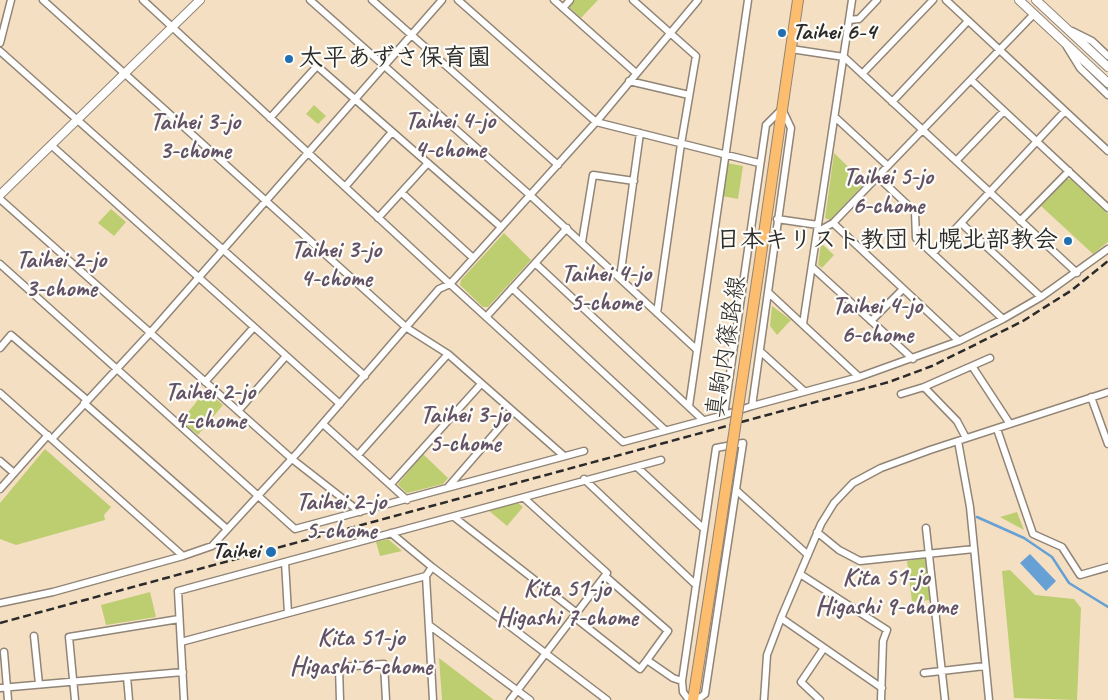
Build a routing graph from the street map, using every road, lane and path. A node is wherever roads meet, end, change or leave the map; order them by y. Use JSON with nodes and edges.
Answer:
{"nodes":[{"id":1,"x":12,"y":0,"type":"edge"},
{"id":2,"x":43,"y":0,"type":"edge"},
{"id":3,"x":142,"y":0,"type":"edge"},
{"id":4,"x":200,"y":0,"type":"edge"},
{"id":5,"x":310,"y":0,"type":"edge"},
{"id":6,"x":372,"y":0,"type":"edge"},
{"id":7,"x":442,"y":0,"type":"edge"},
{"id":8,"x":458,"y":0,"type":"edge"},
{"id":9,"x":554,"y":0,"type":"edge"},
{"id":10,"x":570,"y":0,"type":"edge"},
{"id":11,"x":633,"y":0,"type":"edge"},
{"id":12,"x":698,"y":0,"type":"edge"},
{"id":13,"x":748,"y":0,"type":"edge"},
{"id":14,"x":798,"y":0,"type":"edge"},
{"id":15,"x":852,"y":0,"type":"edge"},
{"id":16,"x":877,"y":0,"type":"edge"},
{"id":17,"x":933,"y":0,"type":"edge"},
{"id":18,"x":946,"y":0,"type":"edge"},
{"id":19,"x":1019,"y":0,"type":"edge"},
{"id":20,"x":1042,"y":2,"type":"edge"},
{"id":21,"x":563,"y":8,"type":"junction"},
{"id":22,"x":1034,"y":14,"type":"junction"},
{"id":23,"x":849,"y":20,"type":"junction"},
{"id":24,"x":968,"y":21,"type":"junction"},
{"id":25,"x":172,"y":28,"type":"junction"},
{"id":26,"x":1067,"y":28,"type":"junction"},
{"id":27,"x":670,"y":33,"type":"junction"},
{"id":28,"x":411,"y":35,"type":"junction"},
{"id":29,"x":1064,"y":42,"type":"junction"},
{"id":30,"x":0,"y":43,"type":"edge"},
{"id":31,"x":791,"y":49,"type":"junction"},
{"id":32,"x":1000,"y":50,"type":"junction"},
{"id":33,"x":0,"y":51,"type":"edge"},
{"id":34,"x":1108,"y":56,"type":"edge"},
{"id":35,"x":844,"y":57,"type":"junction"},
{"id":36,"x":384,"y":66,"type":"junction"},
{"id":37,"x":1108,"y":67,"type":"edge"},
{"id":38,"x":125,"y":73,"type":"junction"},
{"id":39,"x":636,"y":74,"type":"junction"},
{"id":40,"x":862,"y":74,"type":"junction"},
{"id":41,"x":971,"y":80,"type":"junction"},
{"id":42,"x":629,"y":81,"type":"junction"},
{"id":43,"x":1108,"y":83,"type":"edge"},
{"id":44,"x":689,"y":95,"type":"junction"},
{"id":45,"x":1108,"y":95,"type":"edge"},
{"id":46,"x":354,"y":100,"type":"junction"},
{"id":47,"x":892,"y":102,"type":"junction"},
{"id":48,"x":782,"y":109,"type":"junction"},
{"id":49,"x":1004,"y":111,"type":"junction"},
{"id":50,"x":1066,"y":111,"type":"junction"},
{"id":51,"x":835,"y":117,"type":"junction"},
{"id":52,"x":270,"y":118,"type":"junction"},
{"id":53,"x":77,"y":120,"type":"junction"},
{"id":54,"x":596,"y":122,"type":"junction"},
{"id":55,"x":923,"y":130,"type":"junction"},
{"id":56,"x":392,"y":132,"type":"junction"},
{"id":57,"x":640,"y":133,"type":"junction"},
{"id":58,"x":1037,"y":142,"type":"junction"},
{"id":59,"x":681,"y":144,"type":"junction"},
{"id":60,"x":51,"y":145,"type":"junction"},
{"id":61,"x":1108,"y":151,"type":"edge"},
{"id":62,"x":308,"y":152,"type":"junction"},
{"id":63,"x":726,"y":155,"type":"junction"},
{"id":64,"x":956,"y":161,"type":"junction"},
{"id":65,"x":428,"y":163,"type":"junction"},
{"id":66,"x":759,"y":163,"type":"junction"},
{"id":67,"x":558,"y":166,"type":"junction"},
{"id":68,"x":888,"y":166,"type":"junction"},
{"id":69,"x":1069,"y":171,"type":"junction"},
{"id":70,"x":878,"y":177,"type":"junction"},
{"id":71,"x":634,"y":181,"type":"junction"},
{"id":72,"x":344,"y":187,"type":"junction"},
{"id":73,"x":990,"y":192,"type":"junction"},
{"id":74,"x":402,"y":193,"type":"junction"},
{"id":75,"x":0,"y":194,"type":"edge"},
{"id":76,"x":531,"y":196,"type":"junction"},
{"id":77,"x":0,"y":198,"type":"edge"},
{"id":78,"x":265,"y":201,"type":"junction"},
{"id":79,"x":1108,"y":208,"type":"edge"},
{"id":80,"x":378,"y":218,"type":"junction"},
{"id":81,"x":777,"y":219,"type":"junction"},
{"id":82,"x":1020,"y":221,"type":"junction"},
{"id":83,"x":833,"y":223,"type":"junction"},
{"id":84,"x":961,"y":223,"type":"junction"},
{"id":85,"x":501,"y":227,"type":"junction"},
{"id":86,"x":567,"y":228,"type":"junction"},
{"id":87,"x":818,"y":229,"type":"junction"},
{"id":88,"x":582,"y":242,"type":"junction"},
{"id":89,"x":223,"y":248,"type":"junction"},
{"id":90,"x":1108,"y":249,"type":"edge"},
{"id":91,"x":933,"y":253,"type":"junction"},
{"id":92,"x":472,"y":258,"type":"junction"},
{"id":93,"x":535,"y":263,"type":"junction"},
{"id":94,"x":0,"y":264,"type":"edge"},
{"id":95,"x":812,"y":267,"type":"junction"},
{"id":96,"x":1077,"y":273,"type":"junction"},
{"id":97,"x":197,"y":277,"type":"junction"},
{"id":98,"x":620,"y":278,"type":"junction"},
{"id":99,"x":450,"y":284,"type":"junction"},
{"id":100,"x":512,"y":288,"type":"junction"},
{"id":101,"x":903,"y":289,"type":"junction"},
{"id":102,"x":769,"y":293,"type":"junction"},
{"id":103,"x":1041,"y":297,"type":"junction"},
{"id":104,"x":658,"y":313,"type":"junction"},
{"id":105,"x":486,"y":317,"type":"junction"},
{"id":106,"x":1004,"y":319,"type":"junction"},
{"id":107,"x":871,"y":321,"type":"junction"},
{"id":108,"x":803,"y":324,"type":"junction"},
{"id":109,"x":254,"y":327,"type":"junction"},
{"id":110,"x":407,"y":328,"type":"junction"},
{"id":111,"x":150,"y":333,"type":"junction"},
{"id":112,"x":959,"y":341,"type":"junction"},
{"id":113,"x":0,"y":348,"type":"edge"},
{"id":114,"x":696,"y":349,"type":"junction"},
{"id":115,"x":760,"y":351,"type":"junction"},
{"id":116,"x":448,"y":354,"type":"junction"},
{"id":117,"x":286,"y":356,"type":"junction"},
{"id":118,"x":990,"y":358,"type":"dead end"},
{"id":119,"x":913,"y":360,"type":"junction"},
{"id":120,"x":972,"y":366,"type":"junction"},
{"id":121,"x":118,"y":369,"type":"junction"},
{"id":122,"x":365,"y":376,"type":"junction"},
{"id":123,"x":860,"y":378,"type":"junction"},
{"id":124,"x":205,"y":382,"type":"junction"},
{"id":125,"x":481,"y":384,"type":"junction"},
{"id":126,"x":924,"y":387,"type":"junction"},
{"id":127,"x":804,"y":391,"type":"junction"},
{"id":128,"x":1108,"y":392,"type":"edge"},
{"id":129,"x":0,"y":393,"type":"edge"},
{"id":130,"x":901,"y":394,"type":"dead end"},
{"id":131,"x":1091,"y":397,"type":"junction"},
{"id":132,"x":85,"y":402,"type":"junction"},
{"id":133,"x":340,"y":404,"type":"junction"},
{"id":134,"x":688,"y":406,"type":"junction"},
{"id":135,"x":752,"y":406,"type":"junction"},
{"id":136,"x":238,"y":411,"type":"junction"},
{"id":137,"x":513,"y":412,"type":"junction"},
{"id":138,"x":724,"y":415,"type":"junction"},
{"id":139,"x":703,"y":420,"type":"junction"},
{"id":140,"x":322,"y":424,"type":"junction"},
{"id":141,"x":1010,"y":424,"type":"junction"},
{"id":142,"x":997,"y":429,"type":"junction"},
{"id":143,"x":665,"y":430,"type":"junction"},
{"id":144,"x":50,"y":437,"type":"junction"},
{"id":145,"x":966,"y":438,"type":"junction"},
{"id":146,"x":958,"y":441,"type":"junction"},
{"id":147,"x":1108,"y":444,"type":"edge"},
{"id":148,"x":584,"y":451,"type":"dead end"},
{"id":149,"x":358,"y":455,"type":"junction"},
{"id":150,"x":564,"y":456,"type":"junction"},
{"id":151,"x":292,"y":459,"type":"junction"},
{"id":152,"x":661,"y":460,"type":"dead end"},
{"id":153,"x":0,"y":461,"type":"edge"},
{"id":154,"x":637,"y":466,"type":"junction"},
{"id":155,"x":14,"y":473,"type":"junction"},
{"id":156,"x":584,"y":479,"type":"junction"},
{"id":157,"x":391,"y":484,"type":"junction"},
{"id":158,"x":448,"y":487,"type":"junction"},
{"id":159,"x":0,"y":489,"type":"edge"},
{"id":160,"x":736,"y":490,"type":"junction"},
{"id":161,"x":259,"y":495,"type":"junction"},
{"id":162,"x":524,"y":498,"type":"junction"},
{"id":163,"x":407,"y":500,"type":"junction"},
{"id":164,"x":360,"y":512,"type":"junction"},
{"id":165,"x":454,"y":517,"type":"junction"},
{"id":166,"x":926,"y":528,"type":"dead end"},
{"id":167,"x":227,"y":529,"type":"junction"},
{"id":168,"x":704,"y":529,"type":"junction"},
{"id":169,"x":817,"y":532,"type":"junction"},
{"id":170,"x":391,"y":533,"type":"junction"},
{"id":171,"x":974,"y":549,"type":"junction"},
{"id":172,"x":930,"y":554,"type":"junction"},
{"id":173,"x":808,"y":555,"type":"junction"},
{"id":174,"x":183,"y":556,"type":"junction"},
{"id":175,"x":285,"y":562,"type":"junction"},
{"id":176,"x":432,"y":567,"type":"junction"},
{"id":177,"x":1108,"y":567,"type":"edge"},
{"id":178,"x":800,"y":574,"type":"junction"},
{"id":179,"x":426,"y":576,"type":"junction"},
{"id":180,"x":605,"y":576,"type":"junction"},
{"id":181,"x":696,"y":585,"type":"junction"},
{"id":182,"x":0,"y":603,"type":"edge"},
{"id":183,"x":288,"y":612,"type":"junction"},
{"id":184,"x":576,"y":615,"type":"junction"},
{"id":185,"x":179,"y":618,"type":"junction"},
{"id":186,"x":781,"y":618,"type":"junction"},
{"id":187,"x":429,"y":625,"type":"junction"},
{"id":188,"x":34,"y":636,"type":"dead end"},
{"id":189,"x":181,"y":642,"type":"junction"},
{"id":190,"x":824,"y":648,"type":"junction"},
{"id":191,"x":4,"y":652,"type":"dead end"},
{"id":192,"x":546,"y":653,"type":"junction"},
{"id":193,"x":647,"y":660,"type":"junction"},
{"id":194,"x":986,"y":666,"type":"junction"},
{"id":195,"x":942,"y":671,"type":"junction"},
{"id":196,"x":183,"y":672,"type":"junction"},
{"id":197,"x":924,"y":673,"type":"dead end"},
{"id":198,"x":127,"y":677,"type":"junction"},
{"id":199,"x":73,"y":681,"type":"junction"},
{"id":200,"x":682,"y":681,"type":"junction"},
{"id":201,"x":39,"y":684,"type":"junction"},
{"id":202,"x":4,"y":687,"type":"edge"},
{"id":203,"x":882,"y":688,"type":"junction"},
{"id":204,"x":517,"y":690,"type":"junction"},
{"id":205,"x":8,"y":700,"type":"edge"},
{"id":206,"x":75,"y":700,"type":"edge"},
{"id":207,"x":128,"y":700,"type":"edge"},
{"id":208,"x":184,"y":700,"type":"edge"},
{"id":209,"x":340,"y":700,"type":"edge"},
{"id":210,"x":386,"y":700,"type":"edge"},
{"id":211,"x":434,"y":700,"type":"edge"},
{"id":212,"x":510,"y":700,"type":"edge"},
{"id":213,"x":530,"y":700,"type":"edge"},
{"id":214,"x":607,"y":700,"type":"edge"},
{"id":215,"x":691,"y":700,"type":"edge"},
{"id":216,"x":697,"y":700,"type":"edge"},
{"id":217,"x":764,"y":700,"type":"edge"},
{"id":218,"x":820,"y":700,"type":"edge"},
{"id":219,"x":881,"y":700,"type":"edge"},
{"id":220,"x":945,"y":700,"type":"edge"},
{"id":221,"x":989,"y":700,"type":"edge"}],
"edges":[{"from":1,"to":30,"type":"street"},
{"from":2,"to":38,"type":"street"},
{"from":3,"to":25,"type":"street"},
{"from":4,"to":25,"type":"street"},
{"from":5,"to":36,"type":"street"},
{"from":6,"to":28,"type":"street"},
{"from":7,"to":28,"type":"street"},
{"from":8,"to":54,"type":"street"},
{"from":9,"to":21,"type":"street"},
{"from":10,"to":21,"type":"street"},
{"from":11,"to":27,"type":"street"},
{"from":12,"to":27,"type":"street"},
{"from":13,"to":63,"type":"street"},
{"from":14,"to":31,"type":"main road","name":"真駒内篠路線"},
{"from":15,"to":23,"type":"street"},
{"from":16,"to":23,"type":"street"},
{"from":17,"to":40,"type":"street"},
{"from":18,"to":24,"type":"street"},
{"from":19,"to":22,"type":"street"},
{"from":20,"to":22,"type":"street"},
{"from":20,"to":26,"type":"street"},
{"from":21,"to":39,"type":"street"},
{"from":22,"to":29,"type":"street"},
{"from":22,"to":32,"type":"street"},
{"from":23,"to":35,"type":"street"},
{"from":24,"to":32,"type":"street"},
{"from":24,"to":47,"type":"street"},
{"from":25,"to":38,"type":"street"},
{"from":25,"to":52,"type":"street"},
{"from":26,"to":34,"type":"street"},
{"from":26,"to":37,"type":"street"},
{"from":27,"to":39,"type":"street"},
{"from":27,"to":44,"type":"street"},
{"from":28,"to":36,"type":"street"},
{"from":28,"to":67,"type":"street"},
{"from":29,"to":43,"type":"street"},
{"from":29,"to":45,"type":"street"},
{"from":31,"to":35,"type":"street"},
{"from":31,"to":48,"type":"main road","name":"真駒内篠路線"},
{"from":32,"to":41,"type":"street"},
{"from":32,"to":50,"type":"street"},
{"from":33,"to":53,"type":"street"},
{"from":35,"to":40,"type":"street"},
{"from":35,"to":51,"type":"street"},
{"from":36,"to":46,"type":"street"},
{"from":36,"to":76,"type":"street"},
{"from":38,"to":53,"type":"street"},
{"from":38,"to":78,"type":"street"},
{"from":39,"to":42,"type":"street"},
{"from":40,"to":47,"type":"street"},
{"from":41,"to":49,"type":"street"},
{"from":41,"to":55,"type":"street"},
{"from":42,"to":44,"type":"street"},
{"from":42,"to":54,"type":"street"},
{"from":44,"to":59,"type":"street"},
{"from":46,"to":52,"type":"street"},
{"from":46,"to":56,"type":"street"},
{"from":46,"to":62,"type":"street"},
{"from":47,"to":55,"type":"street"},
{"from":48,"to":66,"type":"street"},
{"from":48,"to":81,"type":"street"},
{"from":48,"to":215,"type":"main road","name":"真駒内篠路線","bridge":true},
{"from":49,"to":58,"type":"street"},
{"from":49,"to":64,"type":"street"},
{"from":50,"to":58,"type":"street"},
{"from":50,"to":61,"type":"street"},
{"from":51,"to":68,"type":"street"},
{"from":51,"to":87,"type":"street"},
{"from":52,"to":62,"type":"street"},
{"from":53,"to":60,"type":"street"},
{"from":53,"to":89,"type":"street"},
{"from":54,"to":57,"type":"street"},
{"from":54,"to":67,"type":"street"},
{"from":55,"to":64,"type":"street"},
{"from":55,"to":68,"type":"street"},
{"from":56,"to":65,"type":"street"},
{"from":56,"to":72,"type":"street"},
{"from":57,"to":59,"type":"street"},
{"from":57,"to":71,"type":"street"},
{"from":58,"to":69,"type":"street"},
{"from":58,"to":73,"type":"street"},
{"from":59,"to":63,"type":"street"},
{"from":59,"to":104,"type":"street"},
{"from":60,"to":75,"type":"street"},
{"from":60,"to":97,"type":"street"},
{"from":62,"to":72,"type":"street"},
{"from":62,"to":78,"type":"street"},
{"from":63,"to":66,"type":"street"},
{"from":63,"to":114,"type":"street"},
{"from":64,"to":73,"type":"street"},
{"from":65,"to":74,"type":"street"},
{"from":65,"to":85,"type":"street"},
{"from":66,"to":138,"type":"street"},
{"from":67,"to":76,"type":"street"},
{"from":68,"to":70,"type":"street"},
{"from":69,"to":79,"type":"street"},
{"from":69,"to":82,"type":"street"},
{"from":70,"to":83,"type":"street"},
{"from":70,"to":91,"type":"street"},
{"from":71,"to":88,"type":"street"},
{"from":71,"to":98,"type":"street"},
{"from":72,"to":80,"type":"street"},
{"from":73,"to":82,"type":"street"},
{"from":73,"to":84,"type":"street"},
{"from":74,"to":80,"type":"street"},
{"from":74,"to":92,"type":"street"},
{"from":76,"to":85,"type":"street"},
{"from":76,"to":86,"type":"street"},
{"from":77,"to":111,"type":"street"},
{"from":78,"to":89,"type":"street"},
{"from":78,"to":110,"type":"street"},
{"from":80,"to":99,"type":"street"},
{"from":81,"to":87,"type":"street"},
{"from":81,"to":102,"type":"street"},
{"from":82,"to":96,"type":"street"},
{"from":83,"to":87,"type":"street"},
{"from":83,"to":101,"type":"street"},
{"from":84,"to":91,"type":"street"},
{"from":84,"to":103,"type":"street"},
{"from":85,"to":92,"type":"street"},
{"from":86,"to":88,"type":"street"},
{"from":86,"to":93,"type":"street"},
{"from":87,"to":95,"type":"street"},
{"from":88,"to":98,"type":"street"},
{"from":89,"to":97,"type":"street"},
{"from":89,"to":122,"type":"street"},
{"from":90,"to":96,"type":"street"},
{"from":91,"to":106,"type":"street"},
{"from":92,"to":99,"type":"street"},
{"from":93,"to":100,"type":"street"},
{"from":93,"to":134,"type":"street"},
{"from":94,"to":121,"type":"street"},
{"from":95,"to":107,"type":"street"},
{"from":95,"to":108,"type":"street"},
{"from":96,"to":103,"type":"street"},
{"from":97,"to":109,"type":"street"},
{"from":97,"to":111,"type":"street"},
{"from":98,"to":104,"type":"street"},
{"from":99,"to":105,"type":"street"},
{"from":99,"to":110,"type":"street"},
{"from":100,"to":105,"type":"street"},
{"from":100,"to":143,"type":"street"},
{"from":101,"to":107,"type":"street"},
{"from":101,"to":112,"type":"street"},
{"from":102,"to":108,"type":"street"},
{"from":102,"to":115,"type":"street"},
{"from":103,"to":106,"type":"street"},
{"from":104,"to":114,"type":"street"},
{"from":105,"to":143,"type":"street"},
{"from":106,"to":112,"type":"street"},
{"from":107,"to":119,"type":"street"},
{"from":108,"to":123,"type":"street"},
{"from":109,"to":117,"type":"street"},
{"from":109,"to":124,"type":"street"},
{"from":110,"to":116,"type":"street"},
{"from":110,"to":122,"type":"street"},
{"from":111,"to":121,"type":"street"},
{"from":111,"to":124,"type":"street"},
{"from":112,"to":119,"type":"street"},
{"from":113,"to":132,"type":"street"},
{"from":114,"to":134,"type":"street"},
{"from":115,"to":127,"type":"street"},
{"from":115,"to":135,"type":"street"},
{"from":116,"to":125,"type":"street"},
{"from":116,"to":149,"type":"street"},
{"from":117,"to":133,"type":"street"},
{"from":117,"to":136,"type":"street"},
{"from":118,"to":120,"type":"street"},
{"from":119,"to":123,"type":"street"},
{"from":120,"to":126,"type":"street"},
{"from":120,"to":141,"type":"street"},
{"from":121,"to":132,"type":"street"},
{"from":121,"to":161,"type":"street"},
{"from":122,"to":133,"type":"street"},
{"from":123,"to":127,"type":"street"},
{"from":124,"to":136,"type":"street"},
{"from":125,"to":137,"type":"street"},
{"from":125,"to":157,"type":"street"},
{"from":126,"to":130,"type":"street"},
{"from":126,"to":145,"type":"street"},
{"from":127,"to":135,"type":"street"},
{"from":128,"to":131,"type":"street"},
{"from":129,"to":144,"type":"street"},
{"from":131,"to":141,"type":"street"},
{"from":131,"to":147,"type":"street"},
{"from":132,"to":144,"type":"street"},
{"from":132,"to":167,"type":"street"},
{"from":133,"to":140,"type":"street"},
{"from":134,"to":139,"type":"street"},
{"from":135,"to":138,"type":"street"},
{"from":136,"to":151,"type":"street"},
{"from":137,"to":150,"type":"street"},
{"from":137,"to":158,"type":"street"},
{"from":138,"to":139,"type":"street"},
{"from":139,"to":143,"type":"street"},
{"from":140,"to":149,"type":"street"},
{"from":140,"to":151,"type":"street"},
{"from":141,"to":142,"type":"street"},
{"from":142,"to":145,"type":"street"},
{"from":142,"to":177,"type":"street"},
{"from":144,"to":155,"type":"street"},
{"from":144,"to":174,"type":"street"},
{"from":145,"to":146,"type":"street"},
{"from":146,"to":169,"type":"street"},
{"from":146,"to":171,"type":"street"},
{"from":148,"to":150,"type":"street"},
{"from":149,"to":157,"type":"street"},
{"from":150,"to":158,"type":"street"},
{"from":151,"to":161,"type":"street"},
{"from":151,"to":164,"type":"street"},
{"from":152,"to":154,"type":"street"},
{"from":153,"to":155,"type":"street"},
{"from":154,"to":156,"type":"street"},
{"from":154,"to":168,"type":"street"},
{"from":155,"to":159,"type":"street"},
{"from":156,"to":162,"type":"street"},
{"from":156,"to":181,"type":"street"},
{"from":157,"to":163,"type":"street"},
{"from":158,"to":163,"type":"street"},
{"from":160,"to":168,"type":"street"},
{"from":160,"to":173,"type":"street"},
{"from":160,"to":216,"type":"street"},
{"from":161,"to":164,"type":"street"},
{"from":161,"to":167,"type":"street"},
{"from":162,"to":165,"type":"street"},
{"from":162,"to":180,"type":"street"},
{"from":163,"to":164,"type":"street"},
{"from":165,"to":170,"type":"street"},
{"from":165,"to":184,"type":"street"},
{"from":166,"to":172,"type":"street"},
{"from":167,"to":174,"type":"street"},
{"from":168,"to":181,"type":"street"},
{"from":169,"to":172,"type":"street"},
{"from":169,"to":173,"type":"street"},
{"from":170,"to":175,"type":"street"},
{"from":170,"to":176,"type":"street"},
{"from":171,"to":172,"type":"street"},
{"from":171,"to":194,"type":"street"},
{"from":172,"to":195,"type":"street"},
{"from":173,"to":178,"type":"street"},
{"from":174,"to":182,"type":"street"},
{"from":175,"to":183,"type":"street"},
{"from":175,"to":185,"type":"street"},
{"from":176,"to":179,"type":"street"},
{"from":176,"to":192,"type":"street"},
{"from":178,"to":186,"type":"street"},
{"from":178,"to":203,"type":"street"},
{"from":179,"to":183,"type":"street"},
{"from":179,"to":187,"type":"street"},
{"from":180,"to":184,"type":"street"},
{"from":180,"to":193,"type":"street"},
{"from":181,"to":200,"type":"street"},
{"from":183,"to":189,"type":"street"},
{"from":184,"to":192,"type":"street"},
{"from":184,"to":193,"type":"street"},
{"from":185,"to":189,"type":"street"},
{"from":185,"to":199,"type":"street"},
{"from":186,"to":190,"type":"street"},
{"from":186,"to":217,"type":"street"},
{"from":187,"to":204,"type":"street"},
{"from":187,"to":211,"type":"street"},
{"from":188,"to":201,"type":"street"},
{"from":189,"to":196,"type":"street"},
{"from":190,"to":203,"type":"street"},
{"from":190,"to":218,"type":"street"},
{"from":191,"to":202,"type":"street"},
{"from":192,"to":204,"type":"street"},
{"from":192,"to":214,"type":"street"},
{"from":193,"to":200,"type":"street"},
{"from":194,"to":195,"type":"street"},
{"from":194,"to":221,"type":"street"},
{"from":195,"to":197,"type":"street"},
{"from":195,"to":220,"type":"street"},
{"from":196,"to":198,"type":"street"},
{"from":196,"to":208,"type":"street"},
{"from":198,"to":199,"type":"street"},
{"from":198,"to":207,"type":"street"},
{"from":199,"to":201,"type":"street"},
{"from":199,"to":206,"type":"street"},
{"from":200,"to":215,"type":"street"},
{"from":201,"to":202,"type":"street"},
{"from":202,"to":205,"type":"street"},
{"from":203,"to":219,"type":"street"},
{"from":204,"to":212,"type":"street"},
{"from":204,"to":213,"type":"street"},
{"from":209,"to":210,"type":"street"}]}
